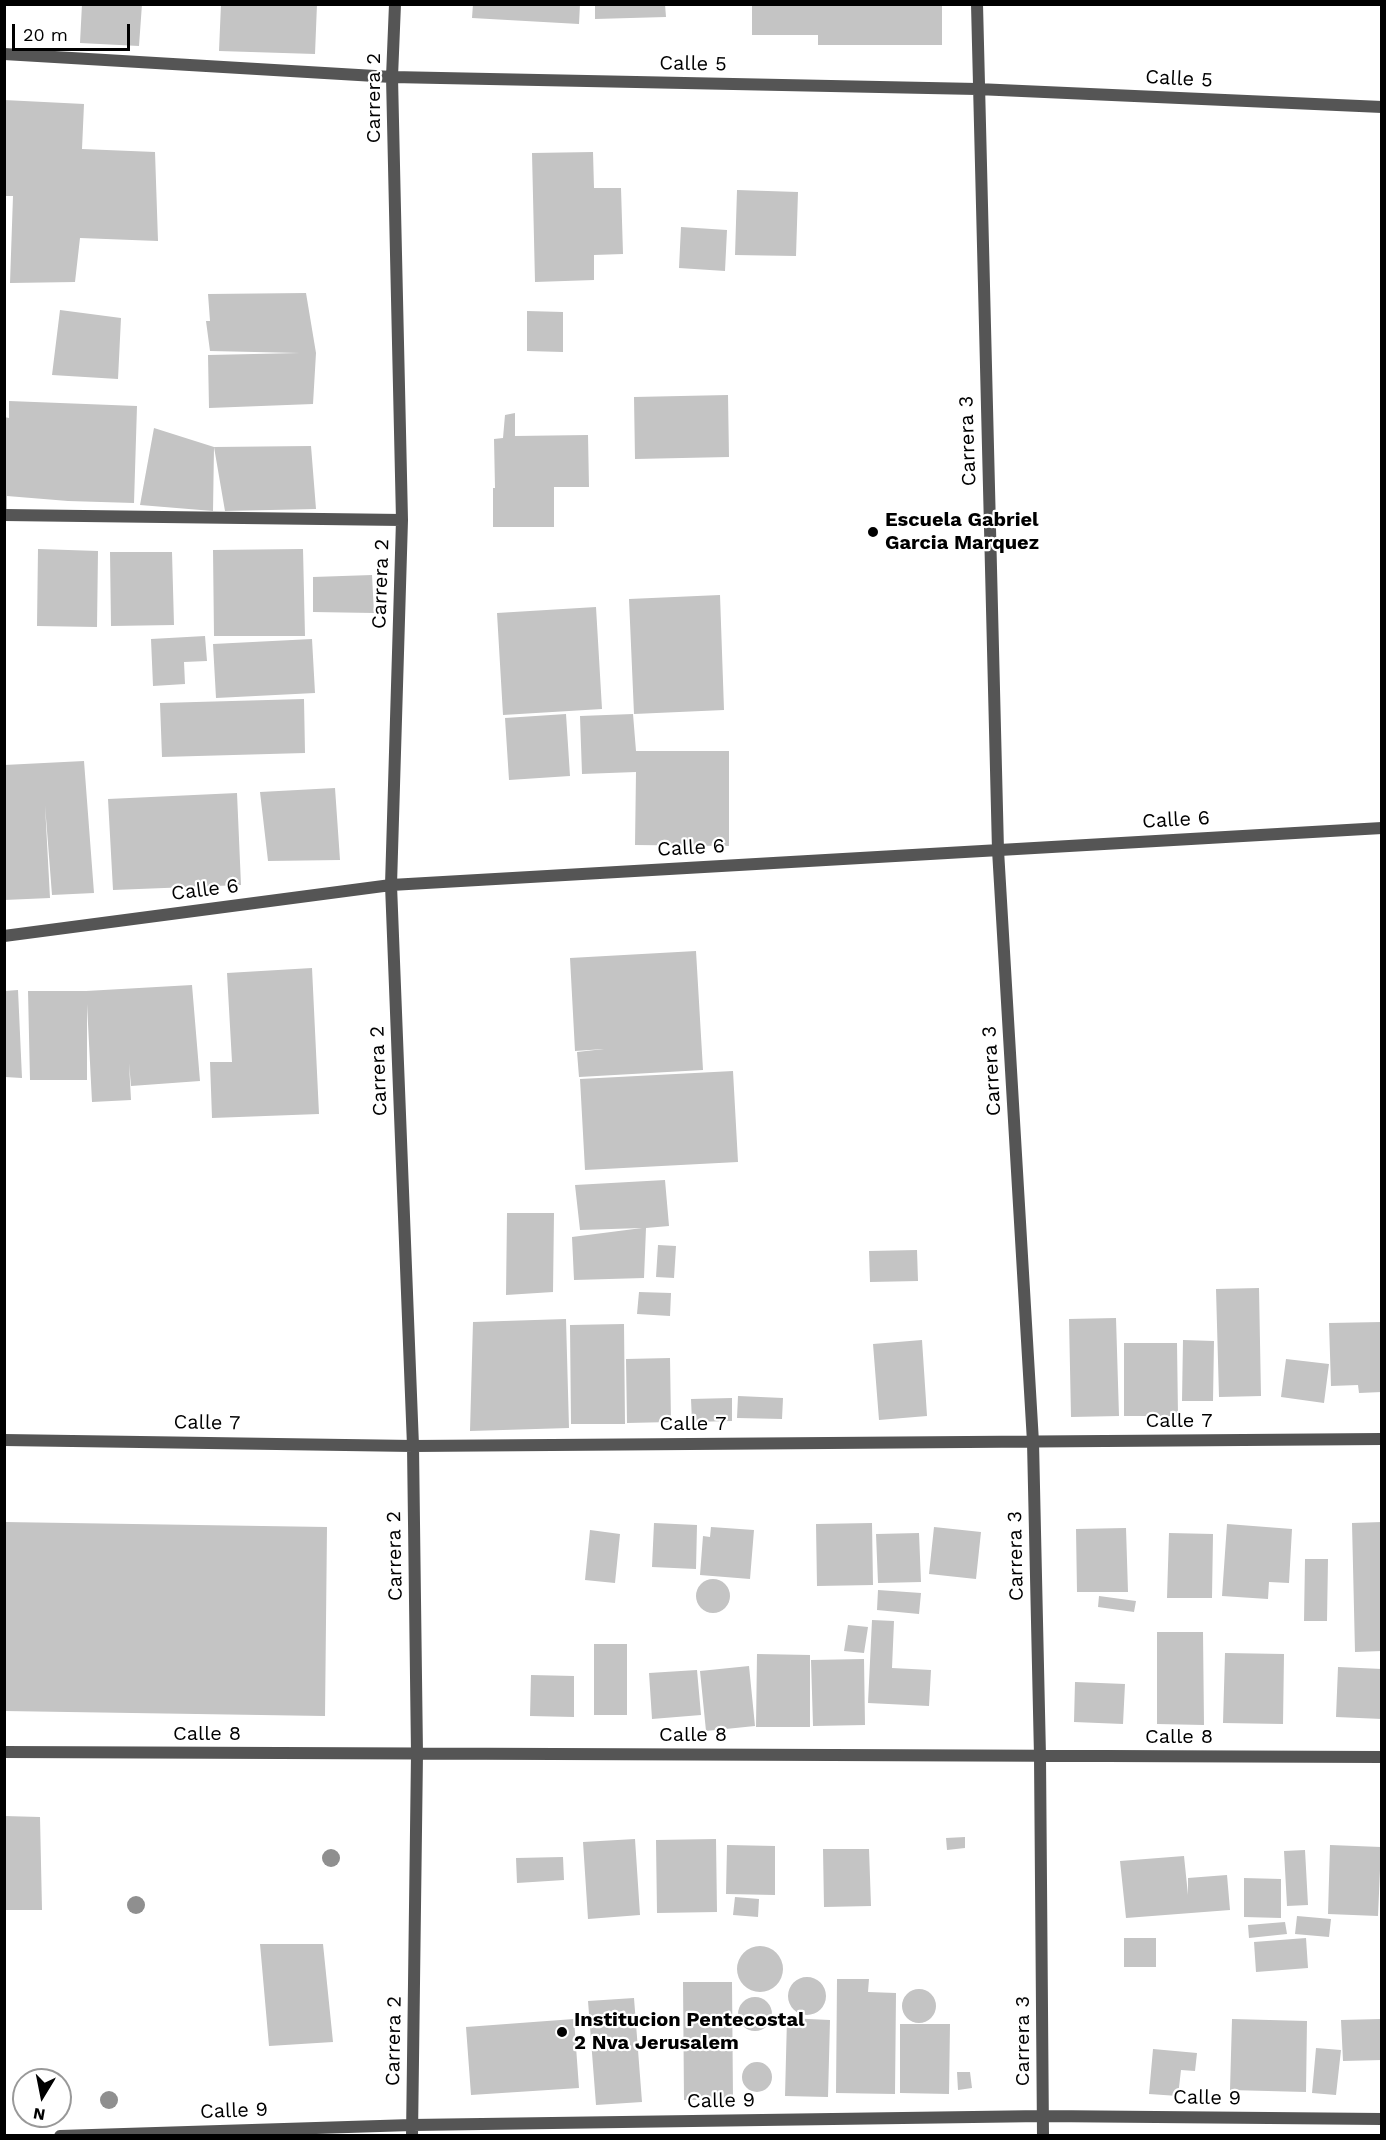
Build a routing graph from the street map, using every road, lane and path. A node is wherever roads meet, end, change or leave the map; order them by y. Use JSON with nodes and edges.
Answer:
{"nodes":[{"id":1,"x":395,"y":4,"type":"edge"},
{"id":2,"x":977,"y":4,"type":"edge"},
{"id":3,"x":4,"y":54,"type":"edge"},
{"id":4,"x":392,"y":77,"type":"junction"},
{"id":5,"x":977,"y":89,"type":"junction"},
{"id":6,"x":1382,"y":107,"type":"edge"},
{"id":7,"x":4,"y":515,"type":"edge"},
{"id":8,"x":402,"y":520,"type":"junction"},
{"id":9,"x":1382,"y":828,"type":"edge"},
{"id":10,"x":998,"y":850,"type":"junction"},
{"id":11,"x":391,"y":885,"type":"junction"},
{"id":12,"x":4,"y":936,"type":"edge"},
{"id":13,"x":4,"y":1440,"type":"edge"},
{"id":14,"x":1382,"y":1440,"type":"edge"},
{"id":15,"x":1033,"y":1442,"type":"junction"},
{"id":16,"x":413,"y":1446,"type":"junction"},
{"id":17,"x":4,"y":1752,"type":"edge"},
{"id":18,"x":417,"y":1754,"type":"junction"},
{"id":19,"x":1040,"y":1756,"type":"junction"},
{"id":20,"x":1382,"y":1757,"type":"edge"},
{"id":21,"x":1043,"y":2116,"type":"junction"},
{"id":22,"x":1382,"y":2119,"type":"edge"},
{"id":23,"x":412,"y":2130,"type":"edge"},
{"id":24,"x":60,"y":2136,"type":"edge"},
{"id":25,"x":1043,"y":2136,"type":"edge"}],
"edges":[{"from":1,"to":4,"type":"street","name":"Carrera 2"},
{"from":2,"to":5,"type":"street","name":"Carrera 3"},
{"from":3,"to":4,"type":"street","name":"Calle 5"},
{"from":4,"to":5,"type":"street","name":"Calle 5"},
{"from":4,"to":8,"type":"street","name":"Carrera 2"},
{"from":5,"to":6,"type":"street","name":"Calle 5"},
{"from":5,"to":10,"type":"street","name":"Carrera 3"},
{"from":7,"to":8,"type":"street"},
{"from":8,"to":11,"type":"street","name":"Carrera 2"},
{"from":9,"to":10,"type":"street","name":"Calle 6"},
{"from":10,"to":11,"type":"street","name":"Calle 6"},
{"from":10,"to":15,"type":"street","name":"Carrera 3"},
{"from":11,"to":12,"type":"street","name":"Calle 6"},
{"from":11,"to":16,"type":"street","name":"Carrera 2"},
{"from":13,"to":16,"type":"street","name":"Calle 7"},
{"from":14,"to":15,"type":"street","name":"Calle 7"},
{"from":15,"to":16,"type":"street","name":"Calle 7"},
{"from":15,"to":19,"type":"street","name":"Carrera 3"},
{"from":16,"to":18,"type":"street","name":"Carrera 2"},
{"from":17,"to":18,"type":"street","name":"Calle 8"},
{"from":18,"to":19,"type":"street","name":"Calle 8"},
{"from":18,"to":23,"type":"street","name":"Carrera 2"},
{"from":19,"to":20,"type":"street","name":"Calle 8"},
{"from":19,"to":21,"type":"street","name":"Carrera 3"},
{"from":21,"to":22,"type":"street","name":"Calle 9"},
{"from":21,"to":23,"type":"street","name":"Calle 9"},
{"from":21,"to":25,"type":"street","name":"Carrera 3"},
{"from":23,"to":24,"type":"street","name":"Calle 9"}]}
